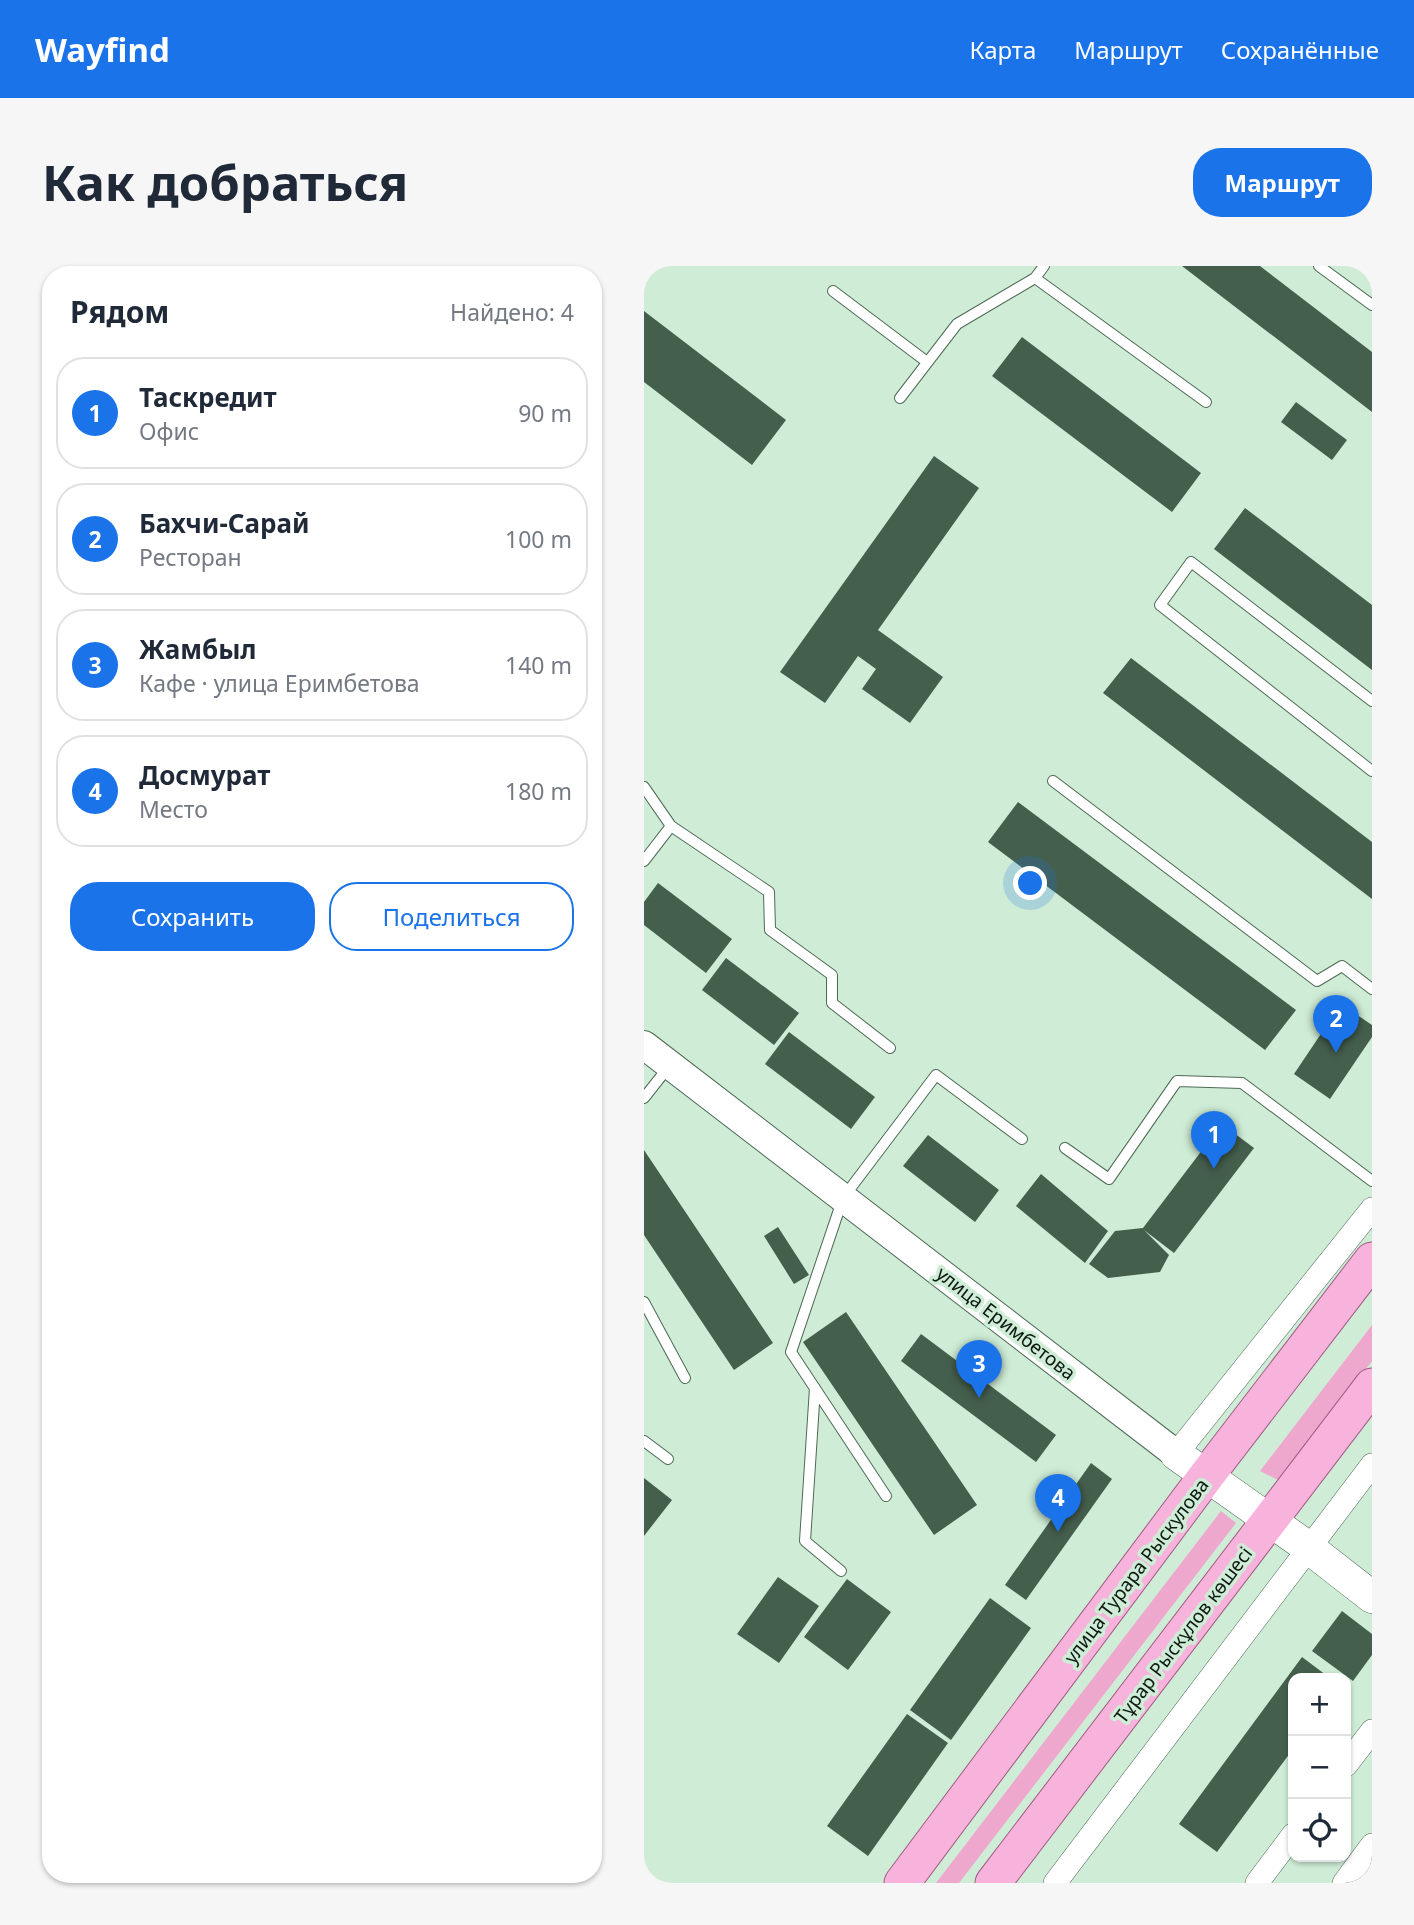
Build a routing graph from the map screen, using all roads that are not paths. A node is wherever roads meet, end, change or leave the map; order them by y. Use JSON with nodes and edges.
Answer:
{"nodes":[{"id":1,"x":1044,"y":266,"type":"edge"},
{"id":2,"x":1320,"y":266,"type":"edge"},
{"id":3,"x":1035,"y":278,"type":"junction"},
{"id":4,"x":833,"y":290,"type":"dead end"},
{"id":5,"x":1372,"y":305,"type":"edge"},
{"id":6,"x":928,"y":362,"type":"junction"},
{"id":7,"x":900,"y":398,"type":"dead end"},
{"id":8,"x":1206,"y":402,"type":"dead end"},
{"id":9,"x":1372,"y":701,"type":"edge"},
{"id":10,"x":1372,"y":771,"type":"edge"},
{"id":11,"x":1054,"y":781,"type":"dead end"},
{"id":12,"x":644,"y":788,"type":"edge"},
{"id":13,"x":671,"y":825,"type":"junction"},
{"id":14,"x":646,"y":854,"type":"edge"},
{"id":15,"x":1372,"y":989,"type":"edge"},
{"id":16,"x":644,"y":1045,"type":"edge"},
{"id":17,"x":890,"y":1048,"type":"dead end"},
{"id":18,"x":670,"y":1065,"type":"junction"},
{"id":19,"x":644,"y":1098,"type":"edge"},
{"id":20,"x":1022,"y":1139,"type":"dead end"},
{"id":21,"x":1065,"y":1148,"type":"dead end"},
{"id":22,"x":1372,"y":1181,"type":"edge"},
{"id":23,"x":843,"y":1198,"type":"junction"},
{"id":24,"x":1371,"y":1210,"type":"edge"},
{"id":25,"x":1372,"y":1260,"type":"edge"},
{"id":26,"x":644,"y":1302,"type":"edge"},
{"id":27,"x":1334,"y":1309,"type":"junction"},
{"id":28,"x":685,"y":1378,"type":"dead end"},
{"id":29,"x":1372,"y":1387,"type":"edge"},
{"id":30,"x":815,"y":1388,"type":"junction"},
{"id":31,"x":644,"y":1441,"type":"edge"},
{"id":32,"x":1176,"y":1454,"type":"junction"},
{"id":33,"x":668,"y":1459,"type":"dead end"},
{"id":34,"x":1372,"y":1465,"type":"edge"},
{"id":35,"x":1207,"y":1475,"type":"junction"},
{"id":36,"x":886,"y":1496,"type":"dead end"},
{"id":37,"x":1271,"y":1521,"type":"junction"},
{"id":38,"x":1309,"y":1548,"type":"junction"},
{"id":39,"x":841,"y":1571,"type":"dead end"},
{"id":40,"x":1372,"y":1597,"type":"edge"},
{"id":41,"x":1372,"y":1731,"type":"edge"},
{"id":42,"x":1351,"y":1759,"type":"edge"},
{"id":43,"x":1288,"y":1842,"type":"edge"},
{"id":44,"x":1372,"y":1846,"type":"edge"},
{"id":45,"x":902,"y":1883,"type":"edge"},
{"id":46,"x":993,"y":1883,"type":"edge"},
{"id":47,"x":1055,"y":1883,"type":"edge"},
{"id":48,"x":1257,"y":1883,"type":"edge"},
{"id":49,"x":1344,"y":1883,"type":"edge"}],
"edges":[{"from":1,"to":3,"type":"lane"},
{"from":2,"to":5,"type":"lane"},
{"from":3,"to":6,"type":"lane"},
{"from":3,"to":8,"type":"lane"},
{"from":4,"to":6,"type":"lane"},
{"from":6,"to":7,"type":"lane"},
{"from":9,"to":10,"type":"lane"},
{"from":11,"to":15,"type":"lane"},
{"from":12,"to":13,"type":"lane"},
{"from":13,"to":14,"type":"lane"},
{"from":13,"to":17,"type":"lane"},
{"from":16,"to":18,"type":"street","name":"улица Еримбетова"},
{"from":18,"to":19,"type":"lane"},
{"from":18,"to":23,"type":"street","name":"улица Еримбетова"},
{"from":20,"to":23,"type":"lane"},
{"from":21,"to":22,"type":"lane"},
{"from":23,"to":30,"type":"lane"},
{"from":23,"to":32,"type":"street","name":"улица Еримбетова"},
{"from":24,"to":27,"type":"street"},
{"from":24,"to":32,"type":"street"},
{"from":25,"to":27,"type":"main road","name":"улица Турара Рыскулова"},
{"from":26,"to":28,"type":"lane"},
{"from":27,"to":35,"type":"main road","name":"улица Турара Рыскулова"},
{"from":29,"to":37,"type":"main road","name":"Тұрар Рыскұлов көшесі"},
{"from":30,"to":36,"type":"lane"},
{"from":30,"to":39,"type":"lane"},
{"from":31,"to":33,"type":"lane"},
{"from":32,"to":35,"type":"main road","name":"улица Еримбетова"},
{"from":34,"to":38,"type":"street"},
{"from":35,"to":37,"type":"main road","name":"улица Еримбетова"},
{"from":35,"to":45,"type":"main road","name":"улица Турара Рыскулова"},
{"from":37,"to":38,"type":"main road","name":"улица Еримбетова"},
{"from":37,"to":46,"type":"main road","name":"Тұрар Рыскұлов көшесі"},
{"from":38,"to":40,"type":"main road","name":"улица Еримбетова"},
{"from":38,"to":47,"type":"street"},
{"from":41,"to":42,"type":"street"},
{"from":43,"to":48,"type":"street"},
{"from":44,"to":49,"type":"street"}]}
